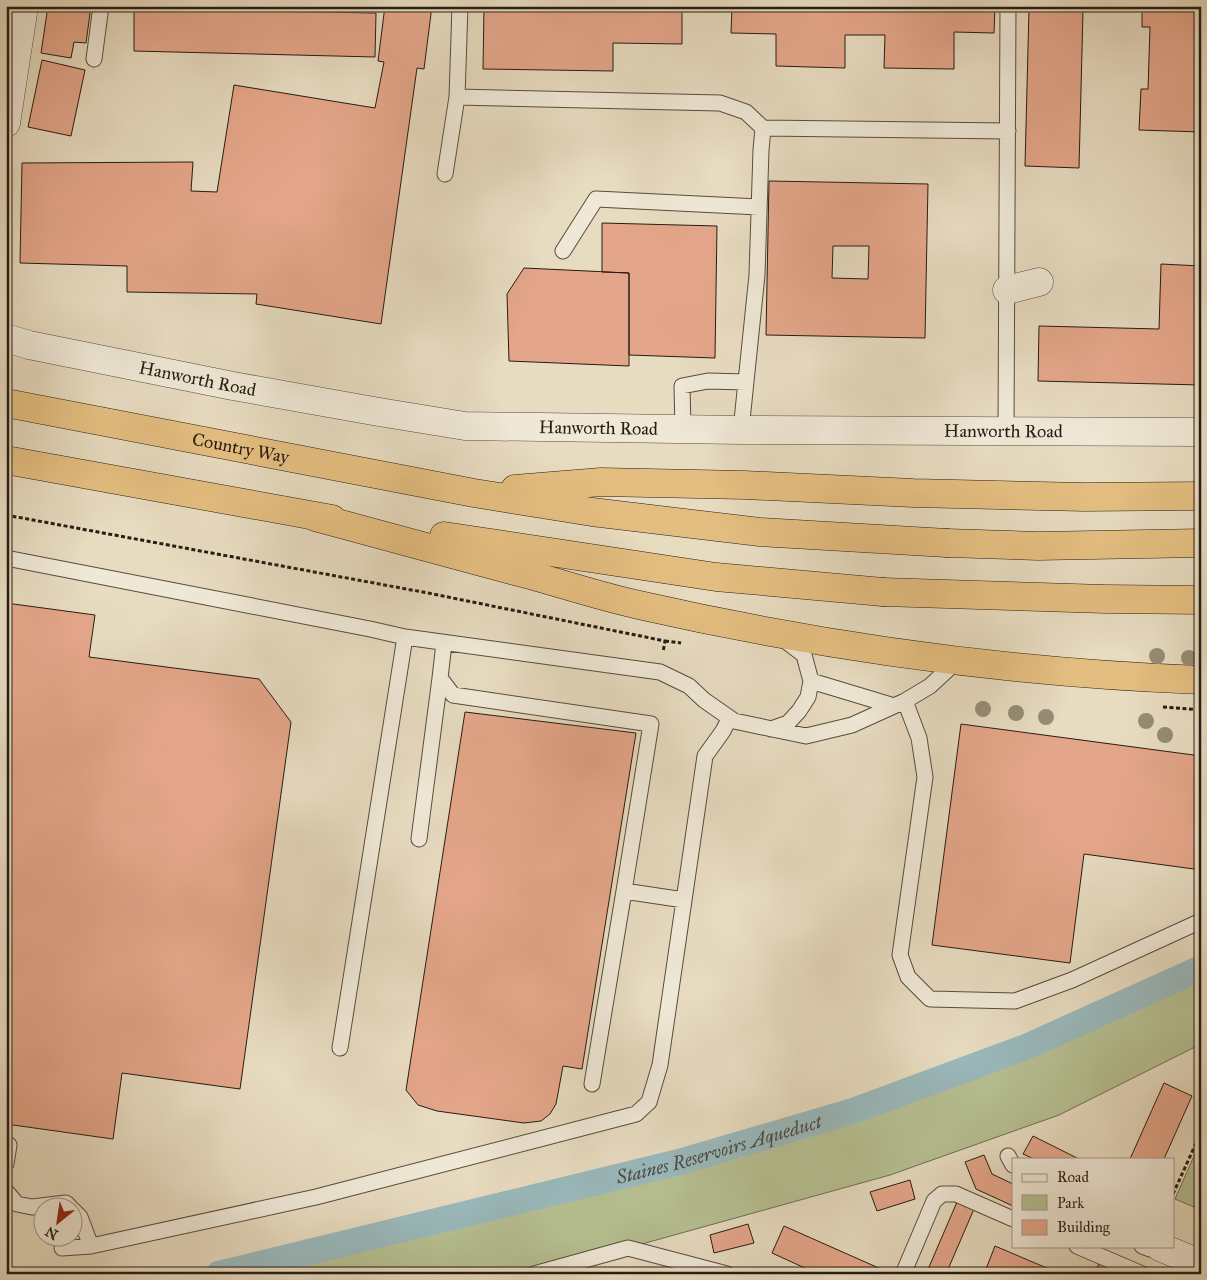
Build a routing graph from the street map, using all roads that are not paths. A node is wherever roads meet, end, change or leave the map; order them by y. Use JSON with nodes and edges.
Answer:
{"nodes":[{"id":1,"x":24,"y":6,"type":"edge"},
{"id":2,"x":101,"y":6,"type":"edge"},
{"id":3,"x":460,"y":6,"type":"edge"},
{"id":4,"x":1008,"y":6,"type":"edge"},
{"id":5,"x":94,"y":59,"type":"dead end"},
{"id":6,"x":457,"y":97,"type":"junction"},
{"id":7,"x":6,"y":123,"type":"edge"},
{"id":8,"x":763,"y":128,"type":"junction"},
{"id":9,"x":1008,"y":131,"type":"junction"},
{"id":10,"x":445,"y":174,"type":"dead end"},
{"id":11,"x":759,"y":207,"type":"junction"},
{"id":12,"x":563,"y":251,"type":"dead end"},
{"id":13,"x":1039,"y":282,"type":"dead end"},
{"id":14,"x":1007,"y":290,"type":"junction"},
{"id":15,"x":6,"y":338,"type":"edge"},
{"id":16,"x":746,"y":382,"type":"junction"},
{"id":17,"x":6,"y":403,"type":"edge"},
{"id":18,"x":683,"y":429,"type":"junction"},
{"id":19,"x":741,"y":430,"type":"junction"},
{"id":20,"x":1006,"y":431,"type":"junction"},
{"id":21,"x":1201,"y":432,"type":"edge"},
{"id":22,"x":6,"y":460,"type":"edge"},
{"id":23,"x":474,"y":493,"type":"junction"},
{"id":24,"x":1201,"y":496,"type":"edge"},
{"id":25,"x":315,"y":517,"type":"junction"},
{"id":26,"x":1201,"y":544,"type":"edge"},
{"id":27,"x":6,"y":558,"type":"edge"},
{"id":28,"x":1201,"y":600,"type":"edge"},
{"id":29,"x":774,"y":632,"type":"junction"},
{"id":30,"x":406,"y":637,"type":"junction"},
{"id":31,"x":444,"y":643,"type":"junction"},
{"id":32,"x":957,"y":661,"type":"junction"},
{"id":33,"x":440,"y":678,"type":"junction"},
{"id":34,"x":1201,"y":680,"type":"edge"},
{"id":35,"x":811,"y":682,"type":"junction"},
{"id":36,"x":899,"y":704,"type":"junction"},
{"id":37,"x":729,"y":719,"type":"junction"},
{"id":38,"x":771,"y":729,"type":"junction"},
{"id":39,"x":419,"y":839,"type":"dead end"},
{"id":40,"x":624,"y":891,"type":"junction"},
{"id":41,"x":684,"y":900,"type":"junction"},
{"id":42,"x":1201,"y":921,"type":"edge"},
{"id":43,"x":340,"y":1048,"type":"dead end"},
{"id":44,"x":592,"y":1084,"type":"dead end"},
{"id":45,"x":6,"y":1145,"type":"edge"},
{"id":46,"x":6,"y":1164,"type":"edge"},
{"id":47,"x":6,"y":1190,"type":"edge"},
{"id":48,"x":32,"y":1207,"type":"edge"},
{"id":49,"x":1012,"y":1219,"type":"edge"},
{"id":50,"x":82,"y":1222,"type":"edge"},
{"id":51,"x":91,"y":1246,"type":"junction"},
{"id":52,"x":82,"y":1247,"type":"edge"},
{"id":53,"x":1082,"y":1248,"type":"edge"},
{"id":54,"x":1154,"y":1248,"type":"edge"},
{"id":55,"x":1201,"y":1264,"type":"edge"},
{"id":56,"x":534,"y":1274,"type":"edge"},
{"id":57,"x":727,"y":1274,"type":"edge"},
{"id":58,"x":903,"y":1274,"type":"edge"},
{"id":59,"x":1142,"y":1274,"type":"edge"}],
"edges":[{"from":1,"to":7,"type":"street"},
{"from":2,"to":5,"type":"lane"},
{"from":3,"to":6,"type":"lane"},
{"from":4,"to":9,"type":"lane"},
{"from":6,"to":8,"type":"lane"},
{"from":6,"to":10,"type":"lane"},
{"from":8,"to":9,"type":"lane"},
{"from":8,"to":11,"type":"lane"},
{"from":9,"to":14,"type":"lane"},
{"from":11,"to":12,"type":"lane"},
{"from":11,"to":16,"type":"lane"},
{"from":13,"to":14,"type":"street"},
{"from":14,"to":20,"type":"lane"},
{"from":15,"to":18,"type":"street","name":"Hanworth Road"},
{"from":16,"to":18,"type":"lane"},
{"from":16,"to":19,"type":"lane"},
{"from":17,"to":23,"type":"highway","name":"Country Way"},
{"from":18,"to":19,"type":"street","name":"Hanworth Road"},
{"from":19,"to":20,"type":"street","name":"Hanworth Road"},
{"from":20,"to":21,"type":"street","name":"Hanworth Road"},
{"from":22,"to":25,"type":"highway"},
{"from":23,"to":24,"type":"highway"},
{"from":23,"to":26,"type":"highway"},
{"from":25,"to":28,"type":"highway"},
{"from":25,"to":29,"type":"highway"},
{"from":27,"to":30,"type":"lane"},
{"from":29,"to":32,"type":"highway"},
{"from":29,"to":35,"type":"lane"},
{"from":30,"to":31,"type":"lane"},
{"from":30,"to":43,"type":"lane"},
{"from":31,"to":33,"type":"lane"},
{"from":31,"to":37,"type":"lane"},
{"from":32,"to":34,"type":"highway"},
{"from":32,"to":36,"type":"lane"},
{"from":33,"to":39,"type":"lane"},
{"from":33,"to":40,"type":"lane"},
{"from":35,"to":36,"type":"lane"},
{"from":35,"to":38,"type":"lane"},
{"from":36,"to":38,"type":"lane"},
{"from":36,"to":42,"type":"lane"},
{"from":37,"to":38,"type":"lane"},
{"from":37,"to":41,"type":"lane"},
{"from":40,"to":41,"type":"lane"},
{"from":40,"to":44,"type":"lane"},
{"from":41,"to":51,"type":"lane"},
{"from":45,"to":46,"type":"lane"},
{"from":47,"to":48,"type":"lane"},
{"from":49,"to":58,"type":"lane"},
{"from":50,"to":51,"type":"lane"},
{"from":51,"to":52,"type":"lane"},
{"from":53,"to":59,"type":"lane"},
{"from":54,"to":55,"type":"street"},
{"from":56,"to":57,"type":"lane"}]}
